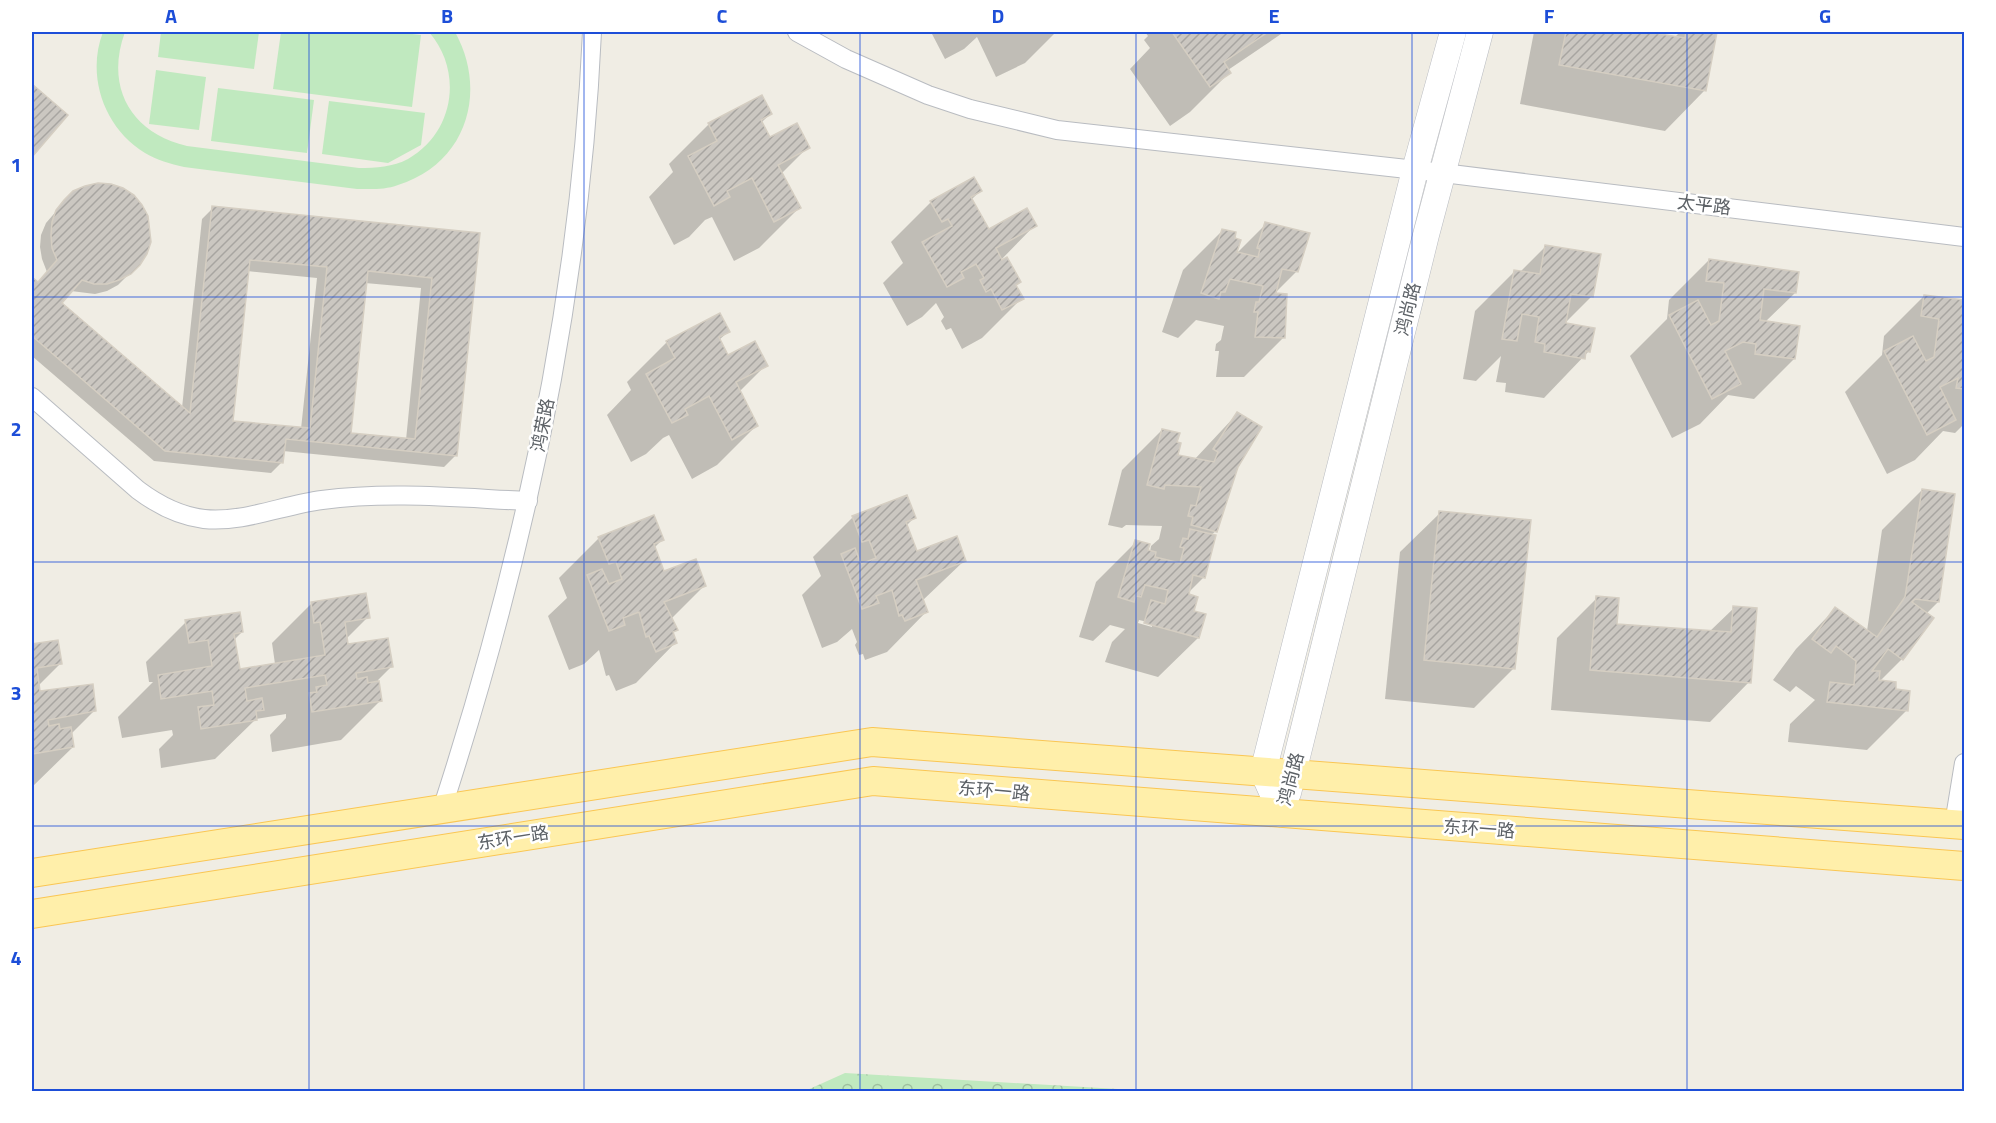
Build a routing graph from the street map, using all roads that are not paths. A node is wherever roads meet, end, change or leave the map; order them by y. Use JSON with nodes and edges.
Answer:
{"nodes":[{"id":1,"x":592,"y":32,"type":"edge"},
{"id":2,"x":797,"y":32,"type":"edge"},
{"id":3,"x":1453,"y":32,"type":"edge"},
{"id":4,"x":1480,"y":32,"type":"edge"},
{"id":5,"x":1415,"y":170,"type":"junction"},
{"id":6,"x":1443,"y":173,"type":"junction"},
{"id":7,"x":1965,"y":237,"type":"edge"},
{"id":8,"x":32,"y":397,"type":"edge"},
{"id":9,"x":528,"y":501,"type":"junction"},
{"id":10,"x":1965,"y":763,"type":"edge"},
{"id":11,"x":1263,"y":772,"type":"junction"},
{"id":12,"x":1293,"y":775,"type":"junction"},
{"id":13,"x":442,"y":809,"type":"junction"},
{"id":14,"x":1282,"y":814,"type":"junction"},
{"id":15,"x":1959,"y":825,"type":"edge"},
{"id":16,"x":1965,"y":866,"type":"edge"},
{"id":17,"x":32,"y":873,"type":"edge"},
{"id":18,"x":32,"y":914,"type":"edge"}],
"edges":[{"from":1,"to":9,"type":"street","name":"鸿荣路"},
{"from":2,"to":5,"type":"street","name":"太平路"},
{"from":3,"to":5,"type":"street","name":"鸿尚路"},
{"from":4,"to":6,"type":"street","name":"鸿尚路"},
{"from":5,"to":6,"type":"street","name":"太平路"},
{"from":5,"to":11,"type":"street","name":"鸿尚路"},
{"from":6,"to":7,"type":"street","name":"太平路"},
{"from":6,"to":12,"type":"street","name":"鸿尚路"},
{"from":8,"to":9,"type":"street"},
{"from":9,"to":13,"type":"street","name":"鸿荣路"},
{"from":10,"to":15,"type":"street"},
{"from":11,"to":12,"type":"main road"},
{"from":11,"to":13,"type":"main road"},
{"from":11,"to":14,"type":"street","name":"鸿尚路"},
{"from":12,"to":14,"type":"street","name":"鸿尚路"},
{"from":12,"to":15,"type":"main road"},
{"from":13,"to":17,"type":"main road"},
{"from":14,"to":16,"type":"main road","name":"东环一路"},
{"from":14,"to":18,"type":"main road","name":"东环一路"}]}
